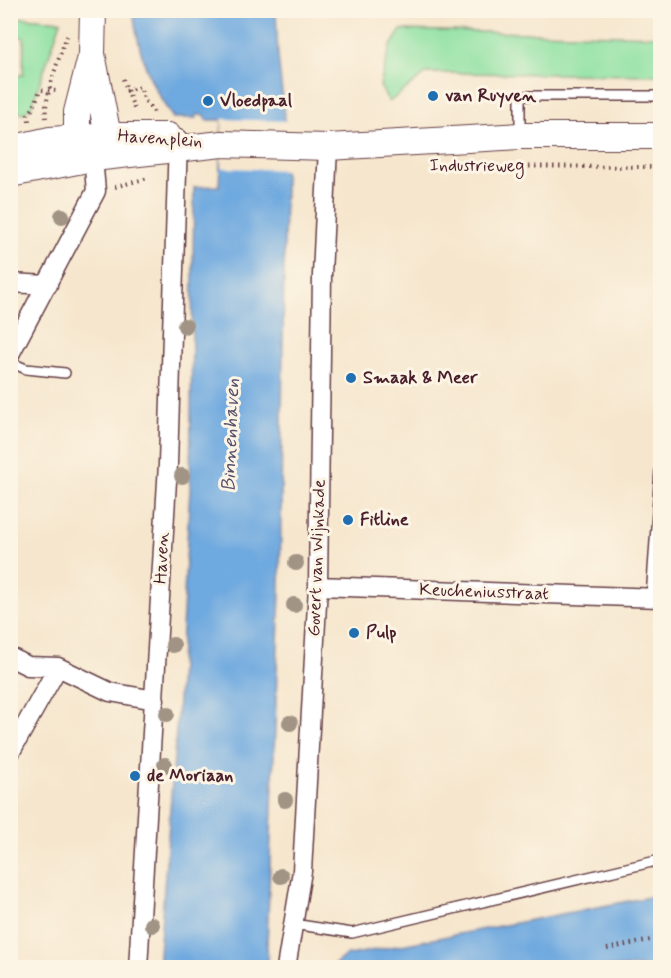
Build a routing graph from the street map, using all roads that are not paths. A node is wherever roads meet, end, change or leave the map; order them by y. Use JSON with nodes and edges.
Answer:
{"nodes":[{"id":1,"x":93,"y":10,"type":"edge"},
{"id":2,"x":92,"y":54,"type":"junction"},
{"id":3,"x":660,"y":96,"type":"edge"},
{"id":4,"x":108,"y":136,"type":"junction"},
{"id":5,"x":520,"y":136,"type":"junction"},
{"id":6,"x":660,"y":136,"type":"edge"},
{"id":7,"x":178,"y":143,"type":"junction"},
{"id":8,"x":222,"y":144,"type":"joint"},
{"id":9,"x":328,"y":147,"type":"junction"},
{"id":10,"x":10,"y":149,"type":"edge"},
{"id":11,"x":85,"y":149,"type":"junction"},
{"id":12,"x":10,"y":174,"type":"edge"},
{"id":13,"x":10,"y":283,"type":"edge"},
{"id":14,"x":48,"y":285,"type":"junction"},
{"id":15,"x":10,"y":354,"type":"edge"},
{"id":16,"x":10,"y":362,"type":"edge"},
{"id":17,"x":65,"y":373,"type":"dead end"},
{"id":18,"x":660,"y":470,"type":"edge"},
{"id":19,"x":318,"y":586,"type":"junction"},
{"id":20,"x":656,"y":598,"type":"edge"},
{"id":21,"x":10,"y":657,"type":"edge"},
{"id":22,"x":64,"y":670,"type":"junction"},
{"id":23,"x":155,"y":700,"type":"junction"},
{"id":24,"x":10,"y":753,"type":"edge"},
{"id":25,"x":656,"y":861,"type":"dead end"},
{"id":26,"x":293,"y":924,"type":"junction"},
{"id":27,"x":138,"y":968,"type":"edge"},
{"id":28,"x":286,"y":968,"type":"edge"}],
"edges":[{"from":1,"to":2,"type":"main road"},
{"from":2,"to":4,"type":"main road"},
{"from":2,"to":11,"type":"main road"},
{"from":3,"to":5,"type":"lane","name":"Industrieweg"},
{"from":4,"to":7,"type":"main road","name":"Havenplein"},
{"from":4,"to":11,"type":"main road"},
{"from":5,"to":6,"type":"main road","name":"Industrieweg"},
{"from":5,"to":9,"type":"main road","name":"Industrieweg"},
{"from":7,"to":8,"type":"main road","name":"Havenplein"},
{"from":7,"to":11,"type":"main road","name":"Havenplein"},
{"from":7,"to":23,"type":"street","name":"Haven"},
{"from":8,"to":9,"type":"main road","name":"Industrieweg"},
{"from":9,"to":19,"type":"street","name":"Govert van Wijnkade"},
{"from":10,"to":11,"type":"main road"},
{"from":11,"to":12,"type":"main road"},
{"from":11,"to":14,"type":"street"},
{"from":13,"to":14,"type":"street"},
{"from":14,"to":15,"type":"street"},
{"from":16,"to":17,"type":"lane"},
{"from":18,"to":20,"type":"lane","name":"Keucheniusstraat"},
{"from":19,"to":20,"type":"street","name":"Keucheniusstraat"},
{"from":19,"to":26,"type":"street","name":"Govert van Wijnkade"},
{"from":21,"to":22,"type":"street"},
{"from":22,"to":23,"type":"street"},
{"from":22,"to":24,"type":"street"},
{"from":23,"to":27,"type":"street","name":"Haven"},
{"from":25,"to":26,"type":"lane"},
{"from":26,"to":28,"type":"street","name":"Govert van Wijnkade"}]}
